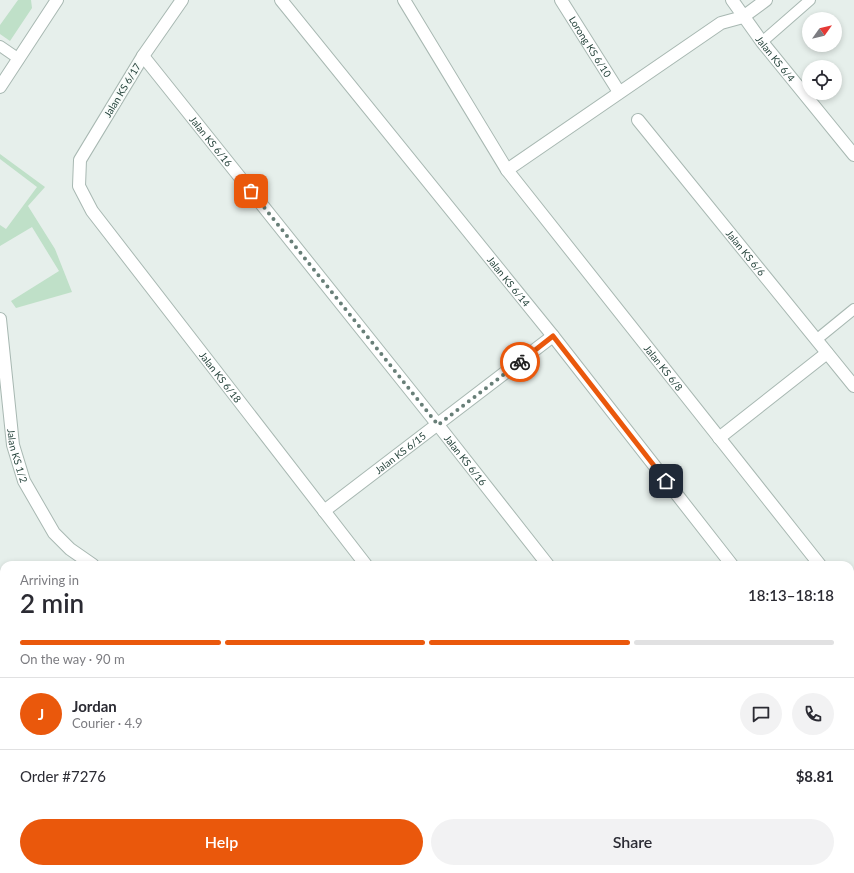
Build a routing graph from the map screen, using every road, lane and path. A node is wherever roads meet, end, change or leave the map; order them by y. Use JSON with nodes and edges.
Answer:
{"nodes":[{"id":1,"x":57,"y":0,"type":"edge"},
{"id":2,"x":182,"y":0,"type":"edge"},
{"id":3,"x":281,"y":0,"type":"edge"},
{"id":4,"x":404,"y":0,"type":"edge"},
{"id":5,"x":561,"y":0,"type":"edge"},
{"id":6,"x":731,"y":0,"type":"edge"},
{"id":7,"x":766,"y":0,"type":"edge"},
{"id":8,"x":810,"y":0,"type":"edge"},
{"id":9,"x":743,"y":17,"type":"junction"},
{"id":10,"x":721,"y":23,"type":"junction"},
{"id":11,"x":762,"y":42,"type":"junction"},
{"id":12,"x":0,"y":46,"type":"edge"},
{"id":13,"x":143,"y":56,"type":"junction"},
{"id":14,"x":19,"y":59,"type":"junction"},
{"id":15,"x":0,"y":87,"type":"edge"},
{"id":16,"x":619,"y":92,"type":"junction"},
{"id":17,"x":638,"y":120,"type":"dead end"},
{"id":18,"x":854,"y":155,"type":"edge"},
{"id":19,"x":507,"y":170,"type":"junction"},
{"id":20,"x":79,"y":186,"type":"joint"},
{"id":21,"x":854,"y":309,"type":"edge"},
{"id":22,"x":0,"y":319,"type":"edge"},
{"id":23,"x":553,"y":336,"type":"junction"},
{"id":24,"x":816,"y":340,"type":"junction"},
{"id":25,"x":827,"y":353,"type":"junction"},
{"id":26,"x":854,"y":386,"type":"edge"},
{"id":27,"x":438,"y":425,"type":"junction"},
{"id":28,"x":719,"y":438,"type":"junction"},
{"id":29,"x":324,"y":512,"type":"junction"},
{"id":30,"x":87,"y":561,"type":"edge"},
{"id":31,"x":363,"y":561,"type":"edge"},
{"id":32,"x":545,"y":561,"type":"edge"},
{"id":33,"x":729,"y":561,"type":"edge"},
{"id":34,"x":817,"y":561,"type":"edge"}],
"edges":[{"from":1,"to":14,"type":"street"},
{"from":2,"to":13,"type":"street","name":"Jalan KS 6/17"},
{"from":3,"to":23,"type":"street","name":"Jalan KS 6/14"},
{"from":4,"to":19,"type":"street","name":"Jalan KS 6/8"},
{"from":5,"to":16,"type":"street","name":"Lorong KS 6/10"},
{"from":6,"to":9,"type":"street","name":"Jalan KS 6/4"},
{"from":6,"to":10,"type":"street"},
{"from":7,"to":9,"type":"street"},
{"from":8,"to":11,"type":"lane"},
{"from":9,"to":10,"type":"street"},
{"from":9,"to":11,"type":"street","name":"Jalan KS 6/4"},
{"from":10,"to":16,"type":"street"},
{"from":11,"to":18,"type":"street","name":"Jalan KS 6/4"},
{"from":12,"to":14,"type":"lane"},
{"from":13,"to":20,"type":"street","name":"Jalan KS 6/17"},
{"from":13,"to":27,"type":"street","name":"Jalan KS 6/16"},
{"from":14,"to":15,"type":"street"},
{"from":16,"to":19,"type":"street"},
{"from":17,"to":24,"type":"street","name":"Jalan KS 6/6"},
{"from":19,"to":28,"type":"street","name":"Jalan KS 6/8"},
{"from":20,"to":29,"type":"street","name":"Jalan KS 6/18"},
{"from":21,"to":24,"type":"lane"},
{"from":22,"to":30,"type":"street","name":"Jalan KS 1/2"},
{"from":23,"to":27,"type":"street","name":"Jalan KS 6/15"},
{"from":23,"to":33,"type":"street","name":"Jalan KS 6/14"},
{"from":24,"to":25,"type":"street","name":"Jalan KS 6/6"},
{"from":25,"to":26,"type":"street","name":"Jalan KS 6/6"},
{"from":25,"to":28,"type":"street"},
{"from":27,"to":29,"type":"street","name":"Jalan KS 6/15"},
{"from":27,"to":32,"type":"street","name":"Jalan KS 6/16"},
{"from":28,"to":34,"type":"street","name":"Jalan KS 6/8"},
{"from":29,"to":31,"type":"street","name":"Jalan KS 6/18"}]}
